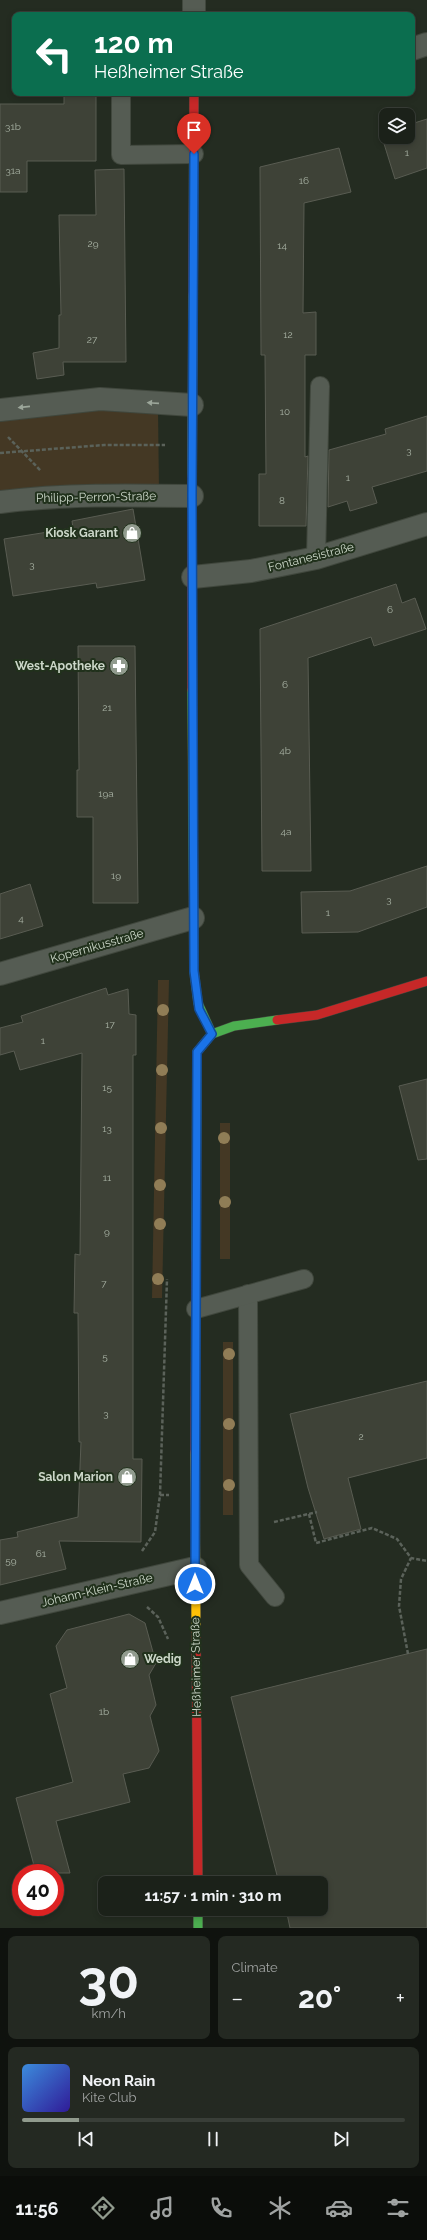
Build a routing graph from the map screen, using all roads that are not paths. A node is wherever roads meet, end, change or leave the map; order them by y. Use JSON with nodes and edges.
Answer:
{"nodes":[{"id":1,"x":194,"y":0,"type":"edge"},
{"id":2,"x":194,"y":12,"type":"edge"},
{"id":3,"x":427,"y":44,"type":"edge"},
{"id":4,"x":415,"y":48,"type":"edge"},
{"id":5,"x":121,"y":96,"type":"edge"},
{"id":6,"x":194,"y":96,"type":"edge"},
{"id":7,"x":194,"y":154,"type":"junction"},
{"id":8,"x":320,"y":386,"type":"dead end"},
{"id":9,"x":192,"y":405,"type":"junction"},
{"id":10,"x":0,"y":410,"type":"edge"},
{"id":11,"x":192,"y":496,"type":"junction"},
{"id":12,"x":0,"y":502,"type":"edge"},
{"id":13,"x":427,"y":524,"type":"edge"},
{"id":14,"x":316,"y":558,"type":"junction"},
{"id":15,"x":193,"y":577,"type":"junction"},
{"id":16,"x":193,"y":918,"type":"junction"},
{"id":17,"x":0,"y":974,"type":"edge"},
{"id":18,"x":427,"y":982,"type":"edge"},
{"id":19,"x":212,"y":1034,"type":"junction"},
{"id":20,"x":304,"y":1279,"type":"dead end"},
{"id":21,"x":248,"y":1294,"type":"junction"},
{"id":22,"x":196,"y":1309,"type":"junction"},
{"id":23,"x":195,"y":1568,"type":"junction"},
{"id":24,"x":275,"y":1597,"type":"dead end"},
{"id":25,"x":0,"y":1613,"type":"edge"},
{"id":26,"x":198,"y":1876,"type":"edge"},
{"id":27,"x":198,"y":1916,"type":"edge"},
{"id":28,"x":198,"y":1928,"type":"edge"}],
"edges":[{"from":1,"to":2,"type":"street"},
{"from":3,"to":4,"type":"street"},
{"from":5,"to":7,"type":"lane"},
{"from":6,"to":7,"type":"street"},
{"from":7,"to":9,"type":"street"},
{"from":8,"to":14,"type":"lane"},
{"from":9,"to":10,"type":"street","one_way":true},
{"from":9,"to":11,"type":"street"},
{"from":11,"to":12,"type":"street","name":"Philipp-Perron-Straße"},
{"from":11,"to":15,"type":"street"},
{"from":13,"to":14,"type":"street","name":"Fontanesistraße"},
{"from":14,"to":15,"type":"street","name":"Fontanesistraße"},
{"from":15,"to":16,"type":"street"},
{"from":16,"to":17,"type":"street","name":"Kopernikusstraße"},
{"from":16,"to":19,"type":"street"},
{"from":18,"to":19,"type":"street"},
{"from":19,"to":22,"type":"street","name":"Heßheimer Straße"},
{"from":20,"to":21,"type":"lane"},
{"from":21,"to":22,"type":"lane"},
{"from":21,"to":24,"type":"lane"},
{"from":22,"to":23,"type":"street","name":"Heßheimer Straße"},
{"from":23,"to":25,"type":"street","name":"Johann-Klein-Straße"},
{"from":23,"to":26,"type":"street","name":"Heßheimer Straße"},
{"from":27,"to":28,"type":"street"}]}
